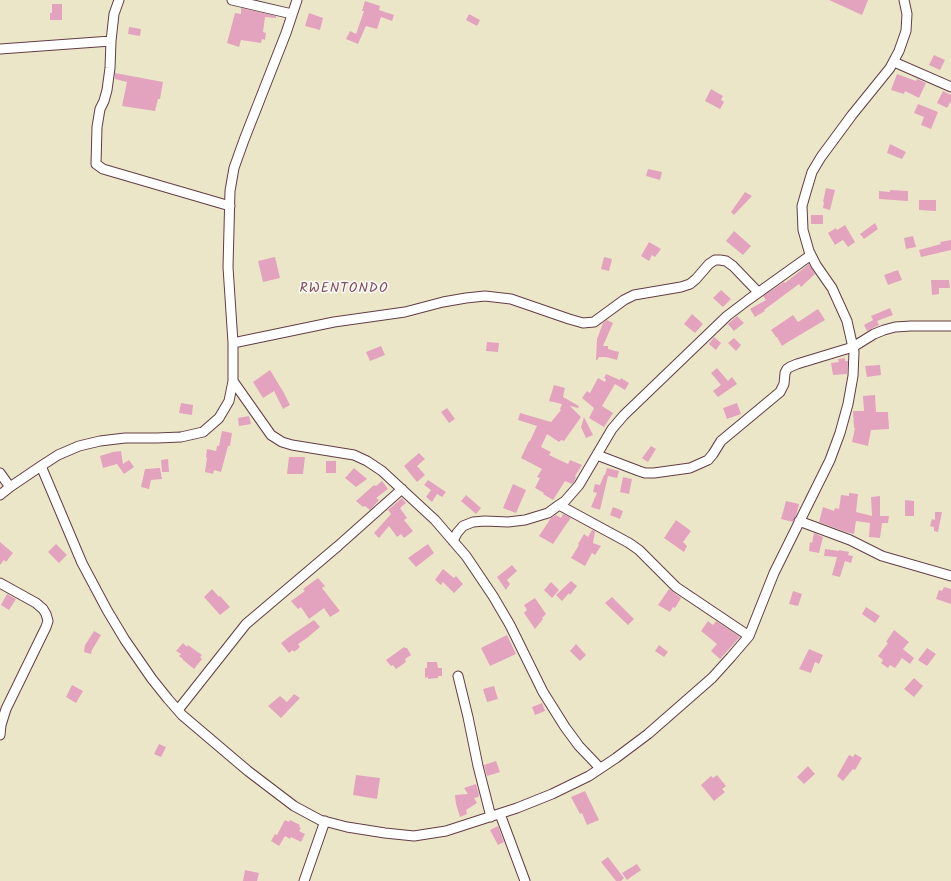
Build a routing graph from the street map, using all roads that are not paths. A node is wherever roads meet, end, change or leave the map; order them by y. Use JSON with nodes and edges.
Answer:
{"nodes":[{"id":1,"x":119,"y":0,"type":"edge"},
{"id":2,"x":232,"y":0,"type":"edge"},
{"id":3,"x":297,"y":0,"type":"edge"},
{"id":4,"x":904,"y":0,"type":"edge"},
{"id":5,"x":292,"y":14,"type":"junction"},
{"id":6,"x":110,"y":41,"type":"junction"},
{"id":7,"x":0,"y":49,"type":"edge"},
{"id":8,"x":894,"y":62,"type":"junction"},
{"id":9,"x":951,"y":87,"type":"edge"},
{"id":10,"x":230,"y":206,"type":"junction"},
{"id":11,"x":811,"y":255,"type":"junction"},
{"id":12,"x":758,"y":292,"type":"junction"},
{"id":13,"x":951,"y":326,"type":"edge"},
{"id":14,"x":233,"y":342,"type":"junction"},
{"id":15,"x":853,"y":347,"type":"junction"},
{"id":16,"x":233,"y":381,"type":"junction"},
{"id":17,"x":597,"y":455,"type":"junction"},
{"id":18,"x":41,"y":466,"type":"junction"},
{"id":19,"x":0,"y":472,"type":"edge"},
{"id":20,"x":10,"y":487,"type":"junction"},
{"id":21,"x":402,"y":489,"type":"junction"},
{"id":22,"x":0,"y":496,"type":"edge"},
{"id":23,"x":560,"y":506,"type":"junction"},
{"id":24,"x":799,"y":521,"type":"junction"},
{"id":25,"x":454,"y":541,"type":"junction"},
{"id":26,"x":951,"y":576,"type":"edge"},
{"id":27,"x":0,"y":583,"type":"edge"},
{"id":28,"x":748,"y":636,"type":"junction"},
{"id":29,"x":458,"y":676,"type":"dead end"},
{"id":30,"x":178,"y":710,"type":"junction"},
{"id":31,"x":0,"y":734,"type":"edge"},
{"id":32,"x":600,"y":768,"type":"junction"},
{"id":33,"x":496,"y":816,"type":"junction"},
{"id":34,"x":326,"y":821,"type":"junction"},
{"id":35,"x":304,"y":881,"type":"edge"},
{"id":36,"x":525,"y":881,"type":"edge"}],
"edges":[{"from":1,"to":6,"type":"street"},
{"from":2,"to":5,"type":"street"},
{"from":3,"to":5,"type":"street"},
{"from":4,"to":8,"type":"street"},
{"from":5,"to":10,"type":"street"},
{"from":6,"to":7,"type":"street"},
{"from":6,"to":10,"type":"street"},
{"from":8,"to":9,"type":"street"},
{"from":8,"to":11,"type":"street"},
{"from":10,"to":14,"type":"street"},
{"from":11,"to":12,"type":"street"},
{"from":11,"to":15,"type":"street"},
{"from":12,"to":14,"type":"street"},
{"from":12,"to":17,"type":"street"},
{"from":13,"to":15,"type":"street"},
{"from":14,"to":16,"type":"street"},
{"from":15,"to":17,"type":"street"},
{"from":15,"to":24,"type":"street"},
{"from":16,"to":18,"type":"street"},
{"from":16,"to":21,"type":"street"},
{"from":17,"to":23,"type":"street"},
{"from":18,"to":20,"type":"street"},
{"from":18,"to":30,"type":"street"},
{"from":19,"to":20,"type":"street"},
{"from":20,"to":22,"type":"street"},
{"from":21,"to":25,"type":"street"},
{"from":21,"to":30,"type":"street"},
{"from":23,"to":25,"type":"street"},
{"from":23,"to":28,"type":"street"},
{"from":24,"to":26,"type":"street"},
{"from":24,"to":28,"type":"street"},
{"from":25,"to":32,"type":"street"},
{"from":27,"to":31,"type":"street"},
{"from":28,"to":32,"type":"street"},
{"from":29,"to":33,"type":"street"},
{"from":30,"to":34,"type":"street"},
{"from":32,"to":33,"type":"street"},
{"from":33,"to":34,"type":"street"},
{"from":33,"to":36,"type":"street"},
{"from":34,"to":35,"type":"street"}]}
